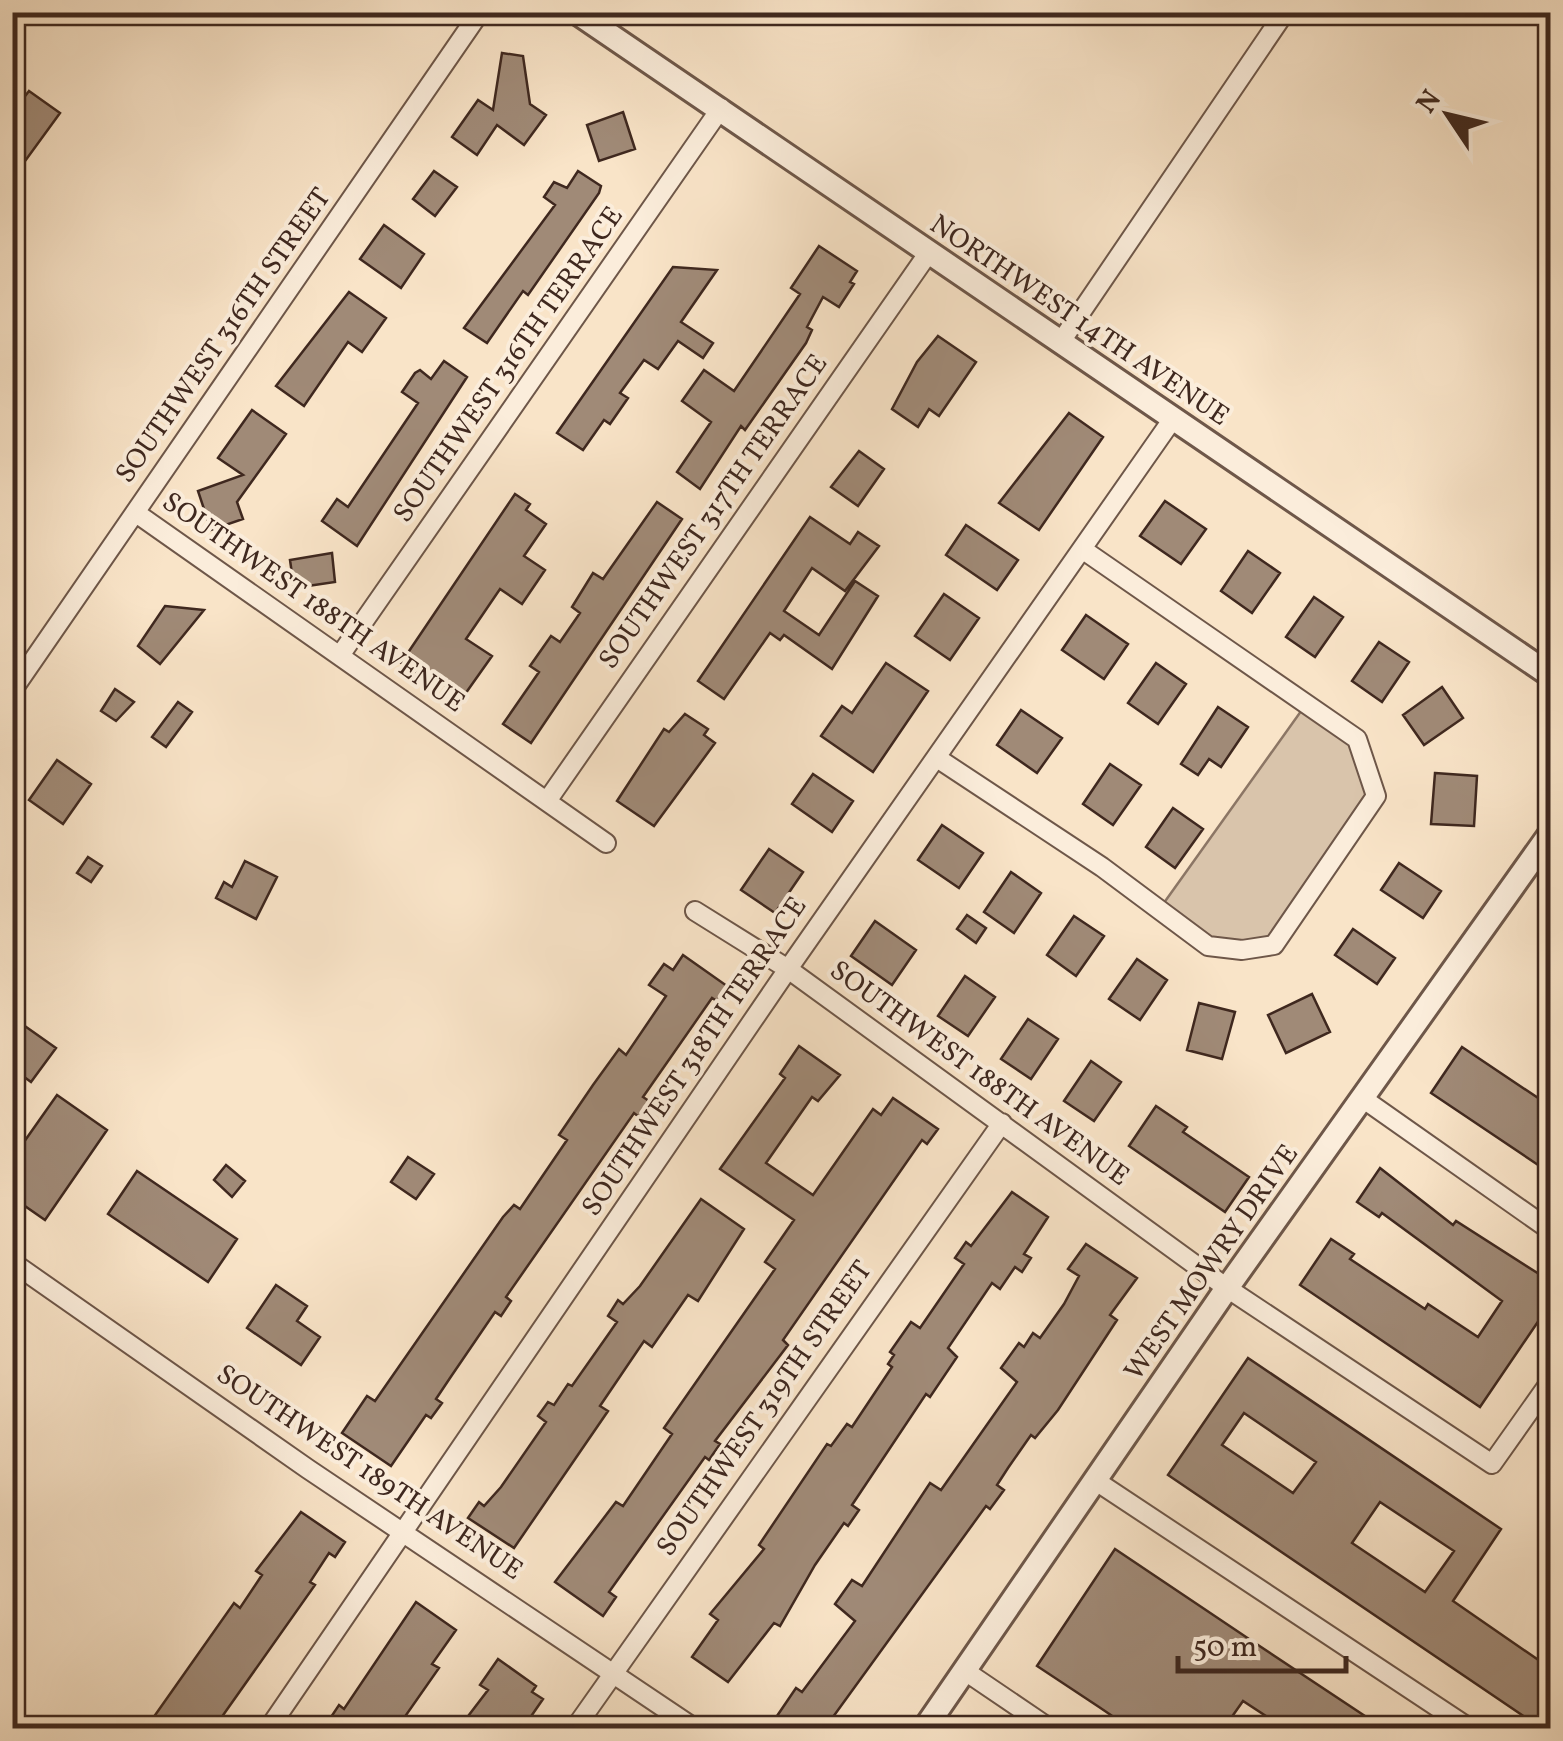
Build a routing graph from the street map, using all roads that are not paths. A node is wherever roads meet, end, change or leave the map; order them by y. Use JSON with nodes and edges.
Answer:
{"nodes":[{"id":1,"x":480,"y":12,"type":"edge"},
{"id":2,"x":576,"y":12,"type":"edge"},
{"id":3,"x":1285,"y":12,"type":"edge"},
{"id":4,"x":721,"y":108,"type":"junction"},
{"id":5,"x":927,"y":255,"type":"junction"},
{"id":6,"x":1060,"y":343,"type":"junction"},
{"id":7,"x":1172,"y":420,"type":"junction"},
{"id":8,"x":136,"y":514,"type":"junction"},
{"id":9,"x":1082,"y":549,"type":"junction"},
{"id":10,"x":342,"y":654,"type":"junction"},
{"id":11,"x":1550,"y":675,"type":"edge"},
{"id":12,"x":12,"y":690,"type":"edge"},
{"id":13,"x":936,"y":758,"type":"junction"},
{"id":14,"x":547,"y":801,"type":"junction"},
{"id":15,"x":1550,"y":834,"type":"edge"},
{"id":16,"x":606,"y":843,"type":"dead end"},
{"id":17,"x":695,"y":911,"type":"dead end"},
{"id":18,"x":788,"y":969,"type":"junction"},
{"id":19,"x":1365,"y":1100,"type":"junction"},
{"id":20,"x":1002,"y":1123,"type":"junction"},
{"id":21,"x":1550,"y":1230,"type":"edge"},
{"id":22,"x":12,"y":1262,"type":"edge"},
{"id":23,"x":1228,"y":1288,"type":"junction"},
{"id":24,"x":1550,"y":1382,"type":"edge"},
{"id":25,"x":1096,"y":1481,"type":"junction"},
{"id":26,"x":403,"y":1533,"type":"junction"},
{"id":27,"x":966,"y":1671,"type":"junction"},
{"id":28,"x":614,"y":1672,"type":"junction"},
{"id":29,"x":269,"y":1728,"type":"edge"},
{"id":30,"x":574,"y":1728,"type":"edge"},
{"id":31,"x":694,"y":1728,"type":"edge"},
{"id":32,"x":926,"y":1728,"type":"edge"},
{"id":33,"x":1050,"y":1728,"type":"edge"},
{"id":34,"x":1468,"y":1728,"type":"edge"}],
"edges":[{"from":1,"to":8,"type":"street","name":"SOUTHWEST 316TH STREET"},
{"from":2,"to":4,"type":"street","name":"NORTHWEST 14TH AVENUE"},
{"from":3,"to":6,"type":"street"},
{"from":4,"to":5,"type":"street","name":"NORTHWEST 14TH AVENUE"},
{"from":4,"to":10,"type":"street","name":"SOUTHWEST 316TH TERRACE"},
{"from":5,"to":6,"type":"street","name":"NORTHWEST 14TH AVENUE"},
{"from":5,"to":14,"type":"street","name":"SOUTHWEST 317TH TERRACE"},
{"from":6,"to":7,"type":"street","name":"NORTHWEST 14TH AVENUE"},
{"from":7,"to":9,"type":"street","name":"SOUTHWEST 318TH TERRACE"},
{"from":7,"to":11,"type":"street","name":"NORTHWEST 14TH AVENUE"},
{"from":8,"to":10,"type":"street","name":"SOUTHWEST 188TH AVENUE"},
{"from":8,"to":12,"type":"street","name":"SOUTHWEST 316TH STREET"},
{"from":9,"to":13,"type":"street","name":"SOUTHWEST 318TH TERRACE"},
{"from":9,"to":13,"type":"street"},
{"from":10,"to":14,"type":"street","name":"SOUTHWEST 188TH AVENUE"},
{"from":13,"to":18,"type":"street","name":"SOUTHWEST 318TH TERRACE"},
{"from":14,"to":16,"type":"street","name":"SOUTHWEST 188TH AVENUE"},
{"from":15,"to":19,"type":"street","name":"WEST MOWRY DRIVE"},
{"from":17,"to":18,"type":"street","name":"SOUTHWEST 188TH AVENUE"},
{"from":18,"to":20,"type":"street","name":"SOUTHWEST 188TH AVENUE"},
{"from":18,"to":26,"type":"street","name":"SOUTHWEST 318TH TERRACE"},
{"from":19,"to":21,"type":"street"},
{"from":19,"to":23,"type":"street","name":"WEST MOWRY DRIVE"},
{"from":20,"to":23,"type":"street","name":"SOUTHWEST 188TH AVENUE"},
{"from":20,"to":28,"type":"street","name":"SOUTHWEST 319TH STREET"},
{"from":22,"to":26,"type":"street","name":"SOUTHWEST 189TH AVENUE"},
{"from":23,"to":24,"type":"street","name":"SOUTHWEST 188TH AVENUE"},
{"from":23,"to":25,"type":"street","name":"WEST MOWRY DRIVE"},
{"from":25,"to":27,"type":"street","name":"WEST MOWRY DRIVE"},
{"from":25,"to":34,"type":"street"},
{"from":26,"to":28,"type":"street","name":"SOUTHWEST 189TH AVENUE"},
{"from":26,"to":29,"type":"street","name":"SOUTHWEST 318TH TERRACE"},
{"from":27,"to":32,"type":"street","name":"WEST MOWRY DRIVE"},
{"from":27,"to":33,"type":"street"},
{"from":28,"to":30,"type":"street","name":"SOUTHWEST 319TH STREET"},
{"from":28,"to":31,"type":"street","name":"SOUTHWEST 189TH AVENUE"}]}
